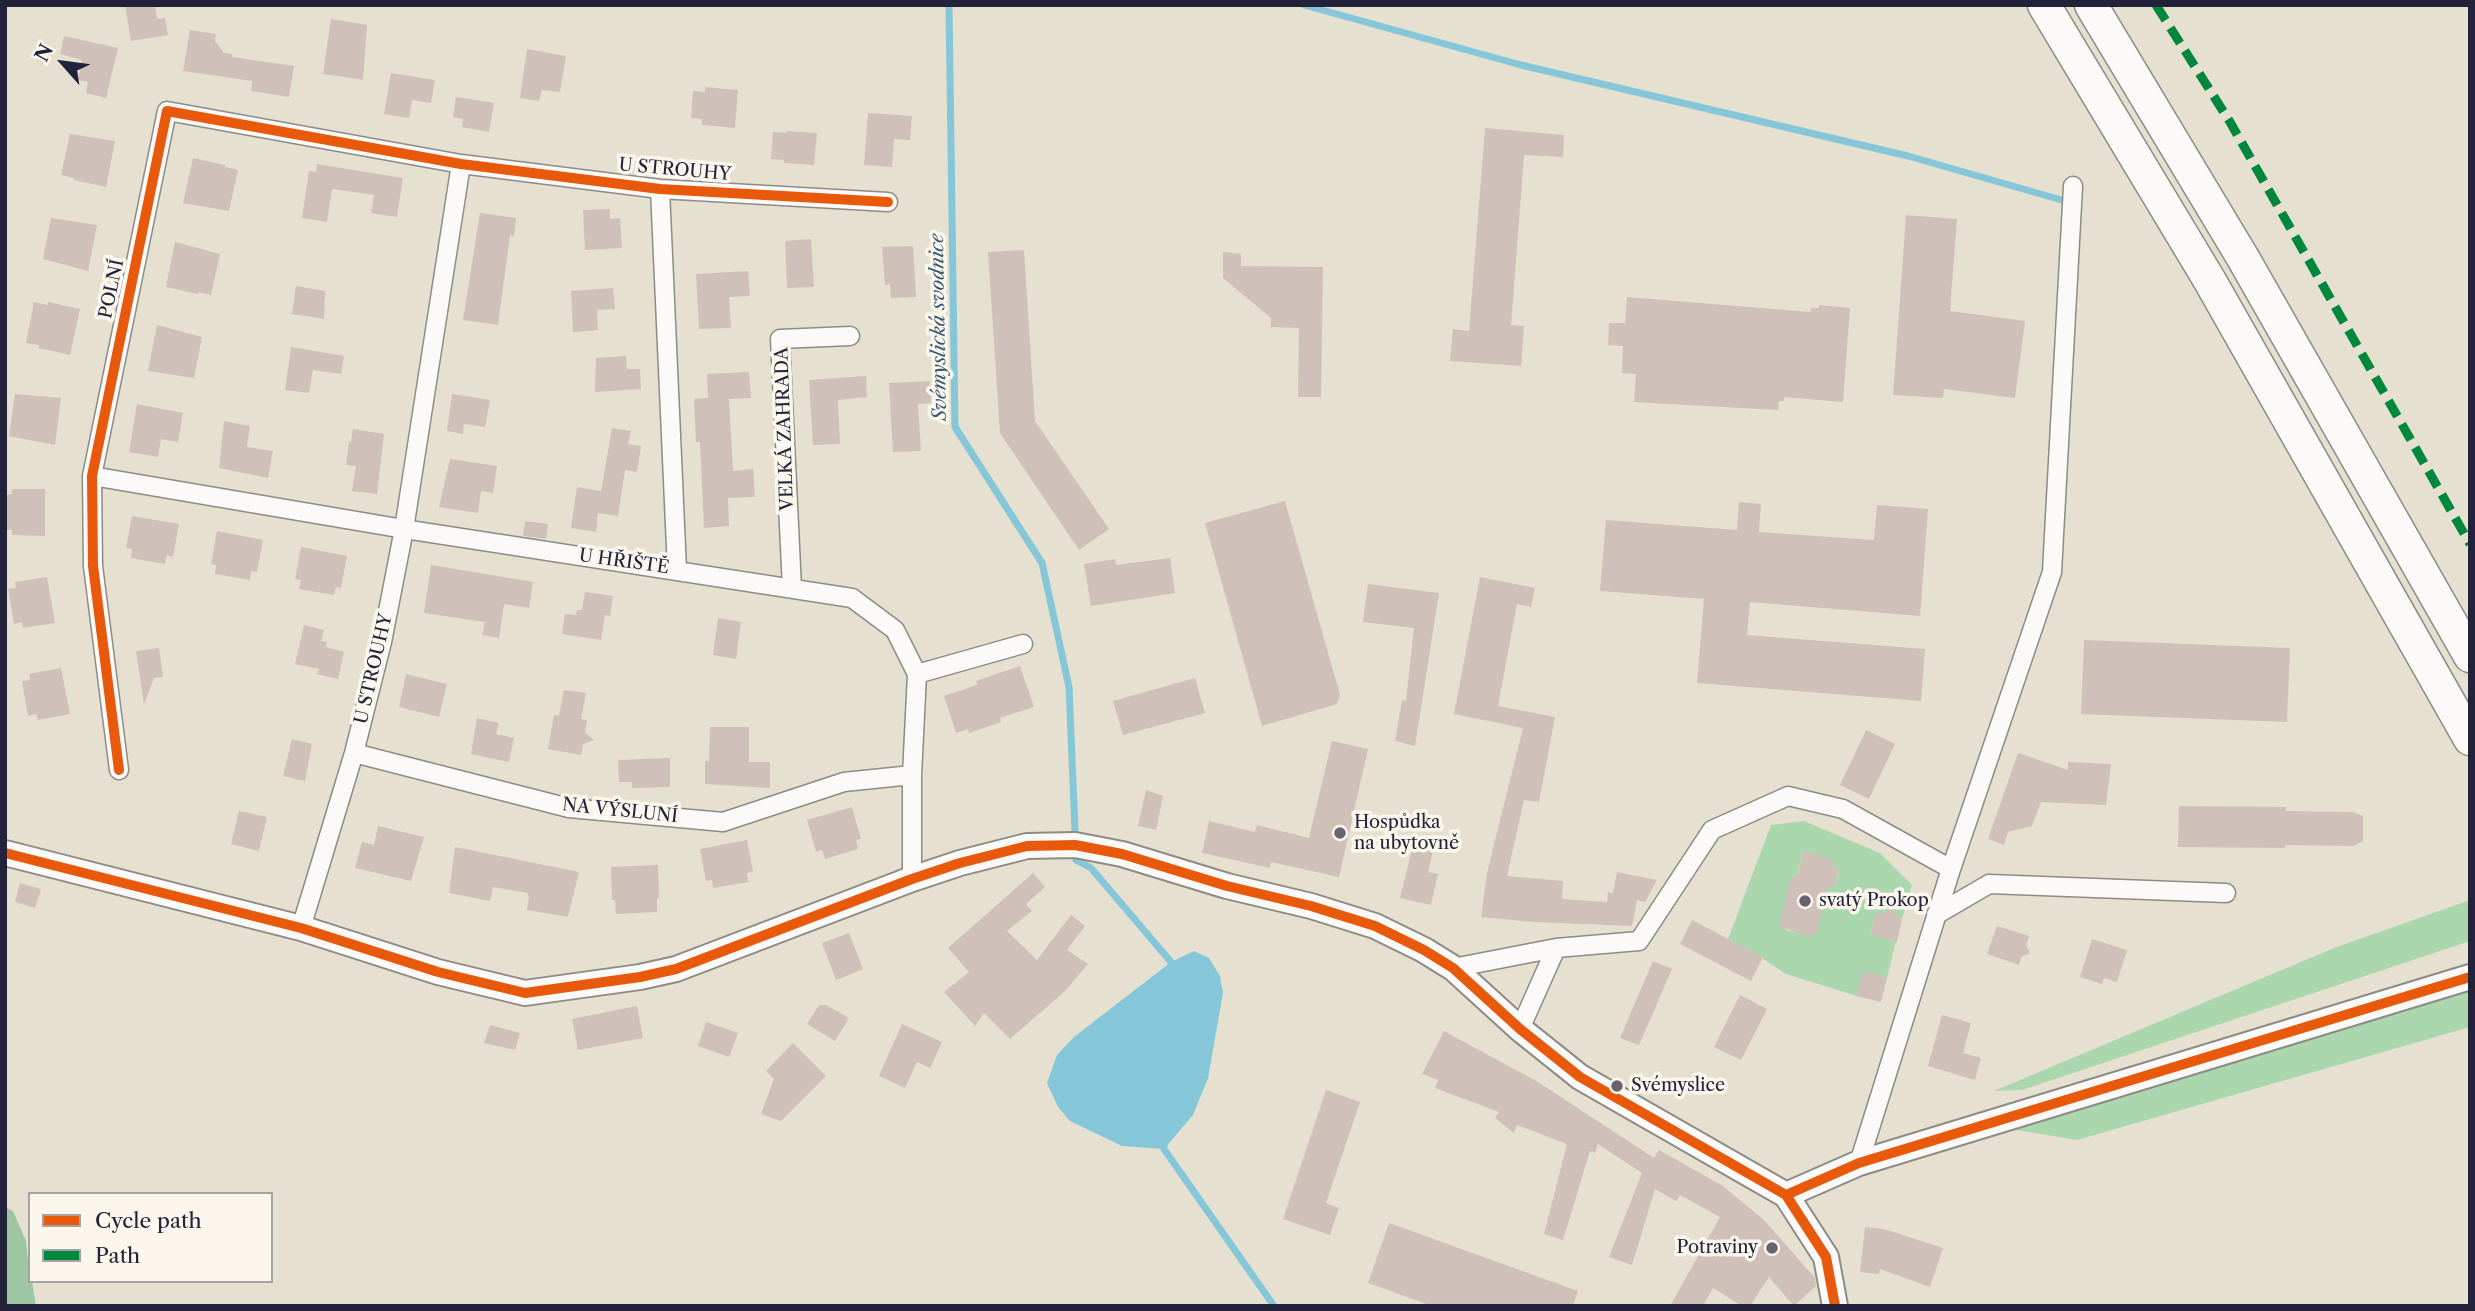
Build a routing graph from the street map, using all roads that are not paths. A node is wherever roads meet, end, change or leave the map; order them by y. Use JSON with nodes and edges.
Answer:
{"nodes":[{"id":1,"x":2044,"y":5,"type":"edge"},
{"id":2,"x":2091,"y":5,"type":"edge"},
{"id":3,"x":461,"y":164,"type":"junction"},
{"id":4,"x":2073,"y":186,"type":"dead end"},
{"id":5,"x":660,"y":189,"type":"junction"},
{"id":6,"x":888,"y":202,"type":"dead end"},
{"id":7,"x":850,"y":336,"type":"dead end"},
{"id":8,"x":92,"y":476,"type":"junction"},
{"id":9,"x":404,"y":529,"type":"junction"},
{"id":10,"x":677,"y":570,"type":"junction"},
{"id":11,"x":792,"y":588,"type":"junction"},
{"id":12,"x":1023,"y":644,"type":"dead end"},
{"id":13,"x":2470,"y":656,"type":"edge"},
{"id":14,"x":917,"y":674,"type":"junction"},
{"id":15,"x":2470,"y":739,"type":"edge"},
{"id":16,"x":355,"y":753,"type":"junction"},
{"id":17,"x":119,"y":770,"type":"dead end"},
{"id":18,"x":912,"y":775,"type":"junction"},
{"id":19,"x":5,"y":853,"type":"edge"},
{"id":20,"x":1951,"y":869,"type":"junction"},
{"id":21,"x":912,"y":879,"type":"junction"},
{"id":22,"x":2226,"y":893,"type":"dead end"},
{"id":23,"x":1936,"y":915,"type":"junction"},
{"id":24,"x":301,"y":928,"type":"junction"},
{"id":25,"x":1556,"y":948,"type":"junction"},
{"id":26,"x":1453,"y":968,"type":"junction"},
{"id":27,"x":2470,"y":977,"type":"edge"},
{"id":28,"x":1520,"y":1028,"type":"junction"},
{"id":29,"x":1859,"y":1163,"type":"junction"},
{"id":30,"x":1786,"y":1195,"type":"junction"},
{"id":31,"x":1835,"y":1306,"type":"edge"}],
"edges":[{"from":1,"to":15,"type":"highway"},
{"from":2,"to":13,"type":"highway"},
{"from":3,"to":5,"type":"street","name":"U STROUHY"},
{"from":3,"to":8,"type":"street","name":"POLNÍ"},
{"from":3,"to":9,"type":"street","name":"U STROUHY"},
{"from":4,"to":20,"type":"street"},
{"from":5,"to":6,"type":"street","name":"U STROUHY"},
{"from":5,"to":10,"type":"street"},
{"from":7,"to":11,"type":"street","name":"VELKÁ ZAHRADA"},
{"from":8,"to":9,"type":"street","name":"U HŘIŠTĚ"},
{"from":8,"to":17,"type":"street","name":"POLNÍ"},
{"from":9,"to":10,"type":"street","name":"U HŘIŠTĚ"},
{"from":9,"to":16,"type":"street","name":"U STROUHY"},
{"from":10,"to":11,"type":"street","name":"U HŘIŠTĚ"},
{"from":11,"to":14,"type":"street","name":"U HŘIŠTĚ"},
{"from":12,"to":14,"type":"street"},
{"from":14,"to":18,"type":"street","name":"U HŘIŠTĚ"},
{"from":16,"to":18,"type":"street","name":"NA VÝSLUNÍ"},
{"from":16,"to":24,"type":"street","name":"U STROUHY"},
{"from":18,"to":21,"type":"street","name":"U HŘIŠTĚ"},
{"from":19,"to":24,"type":"street"},
{"from":20,"to":23,"type":"street"},
{"from":20,"to":25,"type":"street"},
{"from":21,"to":24,"type":"street"},
{"from":21,"to":26,"type":"street"},
{"from":22,"to":23,"type":"street"},
{"from":23,"to":29,"type":"street"},
{"from":25,"to":26,"type":"street"},
{"from":25,"to":28,"type":"street"},
{"from":26,"to":28,"type":"street"},
{"from":27,"to":29,"type":"street"},
{"from":28,"to":30,"type":"street"},
{"from":29,"to":30,"type":"street"},
{"from":30,"to":31,"type":"street"}]}
